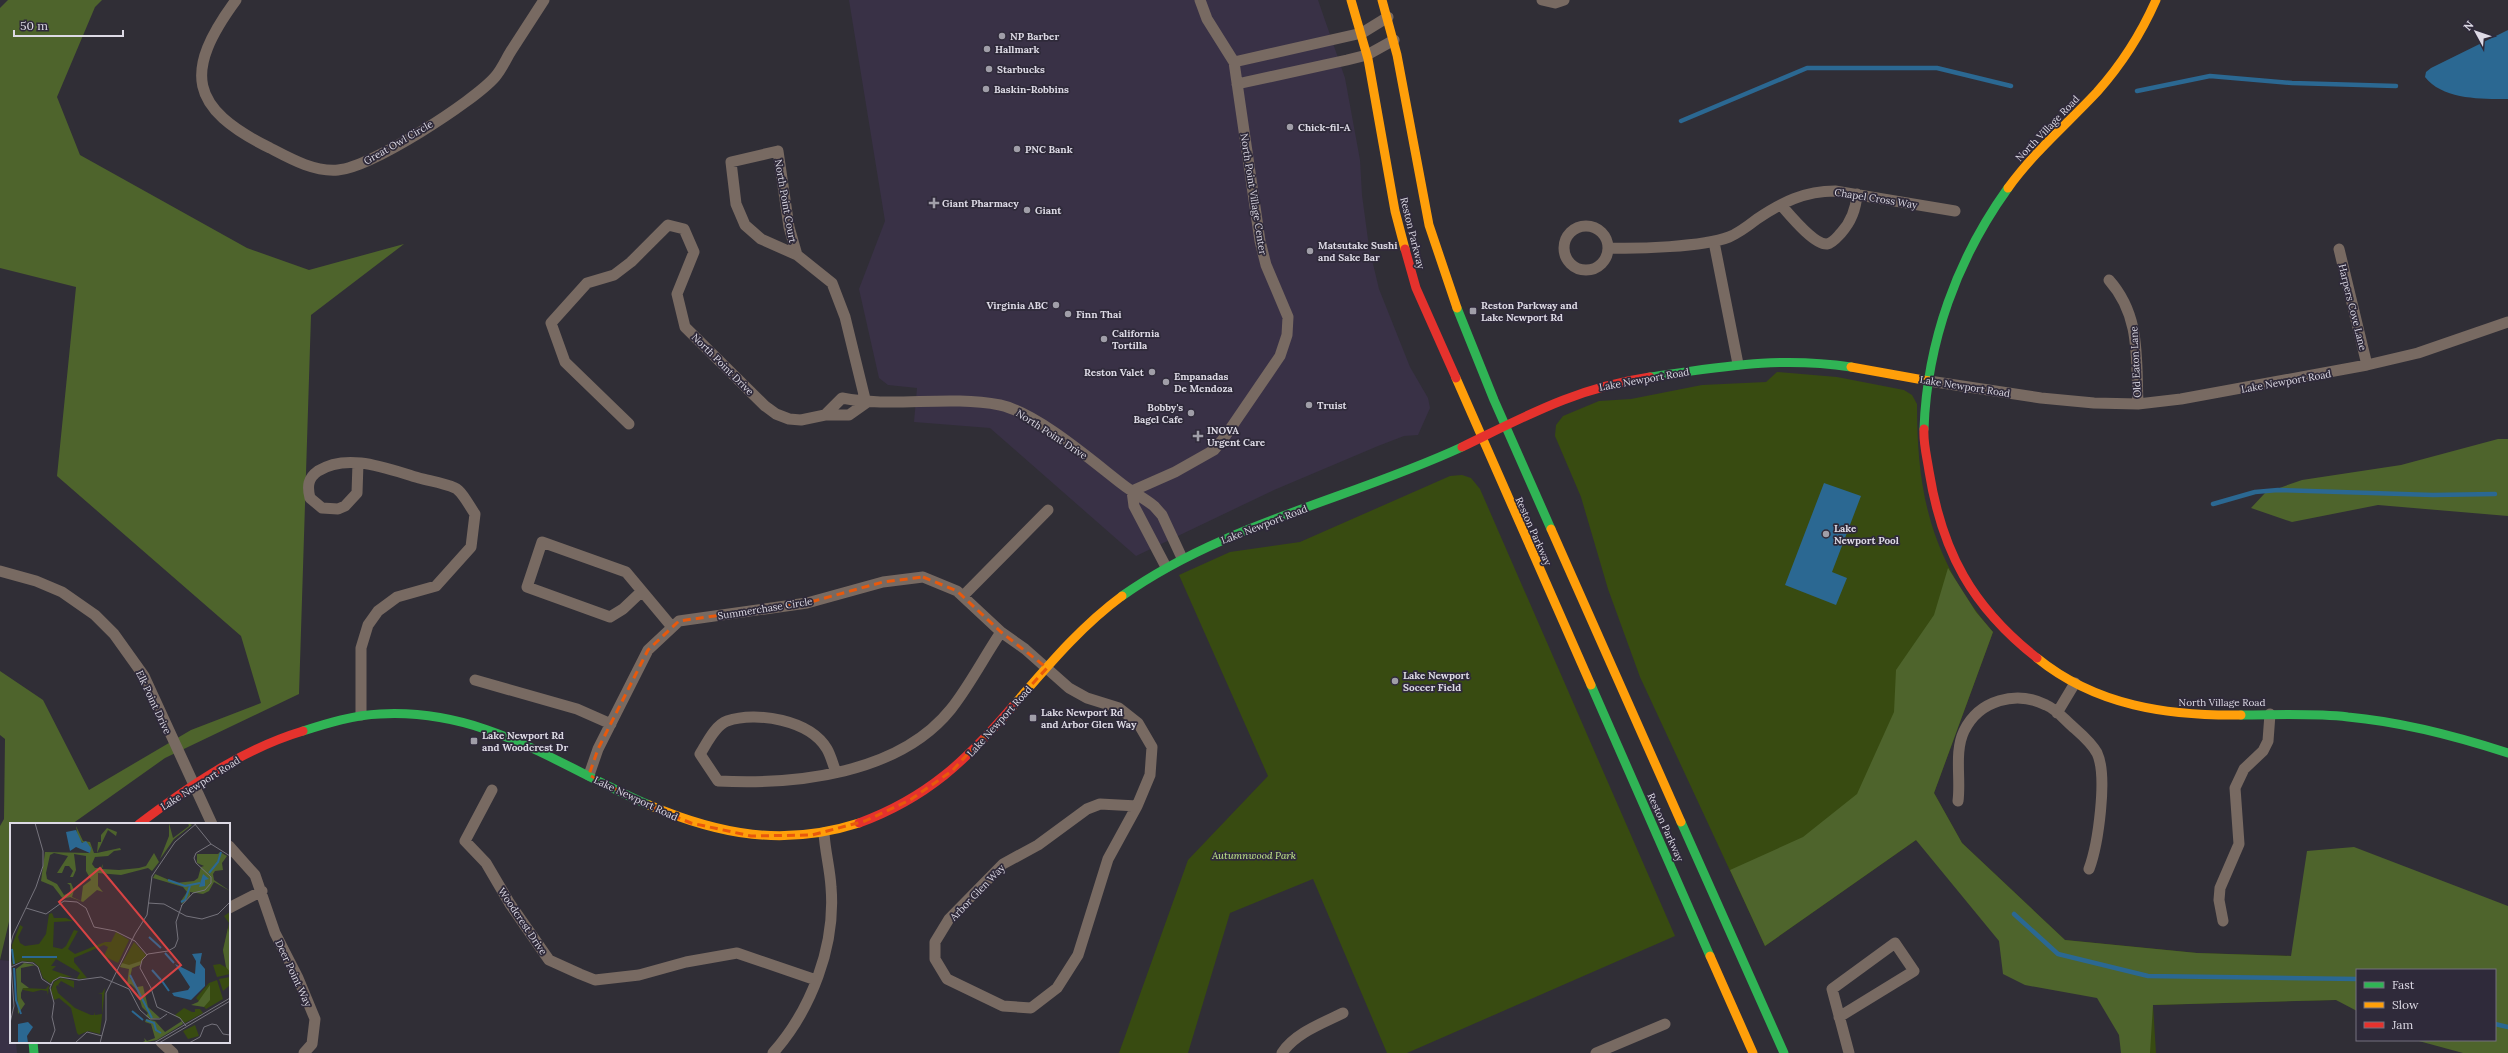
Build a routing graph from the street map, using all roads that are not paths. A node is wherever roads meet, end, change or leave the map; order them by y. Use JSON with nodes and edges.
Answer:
{"nodes":[{"id":1,"x":236,"y":0,"type":"edge"},
{"id":2,"x":544,"y":0,"type":"edge"},
{"id":3,"x":1200,"y":0,"type":"edge"},
{"id":4,"x":1351,"y":0,"type":"edge"},
{"id":5,"x":1382,"y":0,"type":"edge"},
{"id":6,"x":1542,"y":0,"type":"edge"},
{"id":7,"x":1564,"y":0,"type":"edge"},
{"id":8,"x":2156,"y":0,"type":"edge"},
{"id":9,"x":1388,"y":17,"type":"junction"},
{"id":10,"x":1362,"y":33,"type":"junction"},
{"id":11,"x":1394,"y":40,"type":"junction"},
{"id":12,"x":1367,"y":55,"type":"junction"},
{"id":13,"x":1234,"y":62,"type":"junction"},
{"id":14,"x":1237,"y":84,"type":"junction"},
{"id":15,"x":1857,"y":194,"type":"junction"},
{"id":16,"x":1781,"y":204,"type":"junction"},
{"id":17,"x":1955,"y":210,"type":"dead end"},
{"id":18,"x":1714,"y":242,"type":"junction"},
{"id":19,"x":1608,"y":248,"type":"dead end"},
{"id":20,"x":2339,"y":249,"type":"dead end"},
{"id":21,"x":796,"y":255,"type":"junction"},
{"id":22,"x":2109,"y":280,"type":"dead end"},
{"id":23,"x":2508,"y":322,"type":"edge"},
{"id":24,"x":1738,"y":364,"type":"junction"},
{"id":25,"x":2367,"y":365,"type":"junction"},
{"id":26,"x":1929,"y":381,"type":"junction"},
{"id":27,"x":866,"y":402,"type":"junction"},
{"id":28,"x":2138,"y":404,"type":"junction"},
{"id":29,"x":825,"y":415,"type":"junction"},
{"id":30,"x":629,"y":424,"type":"dead end"},
{"id":31,"x":1506,"y":425,"type":"junction"},
{"id":32,"x":1480,"y":438,"type":"junction"},
{"id":33,"x":358,"y":463,"type":"junction"},
{"id":34,"x":1132,"y":492,"type":"junction"},
{"id":35,"x":1048,"y":510,"type":"dead end"},
{"id":36,"x":1182,"y":558,"type":"junction"},
{"id":37,"x":1166,"y":567,"type":"junction"},
{"id":38,"x":0,"y":571,"type":"edge"},
{"id":39,"x":642,"y":591,"type":"junction"},
{"id":40,"x":963,"y":596,"type":"junction"},
{"id":41,"x":672,"y":627,"type":"junction"},
{"id":42,"x":1001,"y":632,"type":"junction"},
{"id":43,"x":1047,"y":668,"type":"junction"},
{"id":44,"x":475,"y":680,"type":"dead end"},
{"id":45,"x":2075,"y":683,"type":"junction"},
{"id":46,"x":2057,"y":713,"type":"junction"},
{"id":47,"x":2270,"y":714,"type":"junction"},
{"id":48,"x":361,"y":715,"type":"junction"},
{"id":49,"x":611,"y":724,"type":"junction"},
{"id":50,"x":2508,"y":753,"type":"edge"},
{"id":51,"x":836,"y":772,"type":"junction"},
{"id":52,"x":589,"y":776,"type":"junction"},
{"id":53,"x":194,"y":786,"type":"junction"},
{"id":54,"x":492,"y":790,"type":"dead end"},
{"id":55,"x":1958,"y":801,"type":"dead end"},
{"id":56,"x":1137,"y":806,"type":"junction"},
{"id":57,"x":140,"y":823,"type":"edge"},
{"id":58,"x":212,"y":823,"type":"edge"},
{"id":59,"x":824,"y":833,"type":"junction"},
{"id":60,"x":230,"y":847,"type":"edge"},
{"id":61,"x":2089,"y":869,"type":"dead end"},
{"id":62,"x":262,"y":891,"type":"junction"},
{"id":63,"x":230,"y":907,"type":"edge"},
{"id":64,"x":2224,"y":921,"type":"dead end"},
{"id":65,"x":816,"y":980,"type":"junction"},
{"id":66,"x":1343,"y":1013,"type":"dead end"},
{"id":67,"x":1839,"y":1017,"type":"junction"},
{"id":68,"x":1665,"y":1024,"type":"dead end"},
{"id":69,"x":33,"y":1043,"type":"edge"},
{"id":70,"x":162,"y":1043,"type":"edge"},
{"id":71,"x":34,"y":1053,"type":"edge"},
{"id":72,"x":173,"y":1053,"type":"edge"},
{"id":73,"x":304,"y":1053,"type":"edge"},
{"id":74,"x":773,"y":1053,"type":"edge"},
{"id":75,"x":1282,"y":1053,"type":"edge"},
{"id":76,"x":1596,"y":1053,"type":"edge"},
{"id":77,"x":1753,"y":1053,"type":"edge"},
{"id":78,"x":1784,"y":1053,"type":"edge"},
{"id":79,"x":1849,"y":1053,"type":"edge"}],
"edges":[{"from":1,"to":2,"type":"street","name":"Great Owl Circle"},
{"from":3,"to":13,"type":"street","name":"North Point Village Center"},
{"from":4,"to":10,"type":"street","name":"Reston Parkway"},
{"from":5,"to":9,"type":"street","name":"Reston Parkway"},
{"from":6,"to":7,"type":"street"},
{"from":8,"to":26,"type":"street","name":"North Village Road"},
{"from":9,"to":10,"type":"street"},
{"from":9,"to":11,"type":"street","name":"Reston Parkway"},
{"from":10,"to":12,"type":"street","name":"Reston Parkway"},
{"from":10,"to":13,"type":"street"},
{"from":11,"to":12,"type":"street"},
{"from":11,"to":31,"type":"street","name":"Reston Parkway"},
{"from":12,"to":14,"type":"street"},
{"from":12,"to":32,"type":"street","name":"Reston Parkway"},
{"from":13,"to":14,"type":"street","name":"North Point Village Center"},
{"from":14,"to":34,"type":"street","name":"North Point Village Center"},
{"from":15,"to":16,"type":"street","name":"Chapel Cross Way"},
{"from":15,"to":16,"type":"street"},
{"from":15,"to":17,"type":"street","name":"Chapel Cross Way"},
{"from":16,"to":18,"type":"street","name":"Chapel Cross Way"},
{"from":18,"to":19,"type":"street","name":"Chapel Cross Way"},
{"from":18,"to":24,"type":"street"},
{"from":20,"to":25,"type":"street","name":"Harpers Cove Lane"},
{"from":21,"to":21,"type":"street","name":"North Point Court"},
{"from":21,"to":27,"type":"street","name":"North Point Court"},
{"from":22,"to":28,"type":"street","name":"Old Eaton Lane"},
{"from":23,"to":25,"type":"street","name":"Lake Newport Road"},
{"from":24,"to":26,"type":"street","name":"Lake Newport Road"},
{"from":24,"to":31,"type":"street","name":"Lake Newport Road"},
{"from":25,"to":28,"type":"street","name":"Lake Newport Road"},
{"from":26,"to":28,"type":"street","name":"Lake Newport Road"},
{"from":26,"to":45,"type":"street","name":"North Village Road"},
{"from":27,"to":29,"type":"street","name":"North Point Drive"},
{"from":27,"to":29,"type":"street","name":"North Point Drive"},
{"from":27,"to":34,"type":"street","name":"North Point Drive"},
{"from":29,"to":30,"type":"street","name":"North Point Drive"},
{"from":31,"to":32,"type":"street","name":"Lake Newport Road"},
{"from":31,"to":78,"type":"street","name":"Reston Parkway"},
{"from":32,"to":36,"type":"street","name":"Lake Newport Road"},
{"from":32,"to":77,"type":"street","name":"Reston Parkway"},
{"from":33,"to":33,"type":"street"},
{"from":33,"to":48,"type":"street"},
{"from":34,"to":36,"type":"street","name":"North Point Drive"},
{"from":34,"to":37,"type":"street"},
{"from":35,"to":40,"type":"street"},
{"from":36,"to":37,"type":"street","name":"Lake Newport Road"},
{"from":37,"to":43,"type":"street","name":"Lake Newport Road"},
{"from":38,"to":53,"type":"street","name":"Elk Point Drive"},
{"from":39,"to":39,"type":"street"},
{"from":39,"to":41,"type":"street"},
{"from":40,"to":41,"type":"street","name":"Summerchase Circle"},
{"from":40,"to":42,"type":"street","name":"Summerchase Circle"},
{"from":41,"to":49,"type":"street","name":"Summerchase Circle"},
{"from":42,"to":43,"type":"street","name":"Summerchase Circle"},
{"from":42,"to":51,"type":"street"},
{"from":43,"to":56,"type":"street","name":"Arbor Glen Way"},
{"from":43,"to":59,"type":"street","name":"Lake Newport Road"},
{"from":44,"to":49,"type":"street"},
{"from":45,"to":46,"type":"street"},
{"from":45,"to":47,"type":"street","name":"North Village Road"},
{"from":46,"to":55,"type":"street"},
{"from":46,"to":61,"type":"street"},
{"from":47,"to":50,"type":"street","name":"North Village Road"},
{"from":47,"to":64,"type":"street"},
{"from":48,"to":52,"type":"street","name":"Lake Newport Road"},
{"from":48,"to":53,"type":"street","name":"Lake Newport Road"},
{"from":49,"to":52,"type":"street","name":"Summerchase Circle"},
{"from":51,"to":51,"type":"street"},
{"from":52,"to":59,"type":"street","name":"Lake Newport Road"},
{"from":53,"to":57,"type":"street","name":"Lake Newport Road"},
{"from":53,"to":58,"type":"street"},
{"from":54,"to":65,"type":"street","name":"Woodcrest Drive"},
{"from":56,"to":56,"type":"street","name":"Arbor Glen Way"},
{"from":59,"to":65,"type":"street"},
{"from":60,"to":62,"type":"street","name":"Deer Point Way"},
{"from":62,"to":63,"type":"street"},
{"from":62,"to":73,"type":"street","name":"Deer Point Way"},
{"from":65,"to":74,"type":"street"},
{"from":66,"to":75,"type":"street"},
{"from":67,"to":67,"type":"street"},
{"from":67,"to":79,"type":"street"},
{"from":68,"to":76,"type":"street"},
{"from":69,"to":71,"type":"street"},
{"from":70,"to":72,"type":"street"}]}
